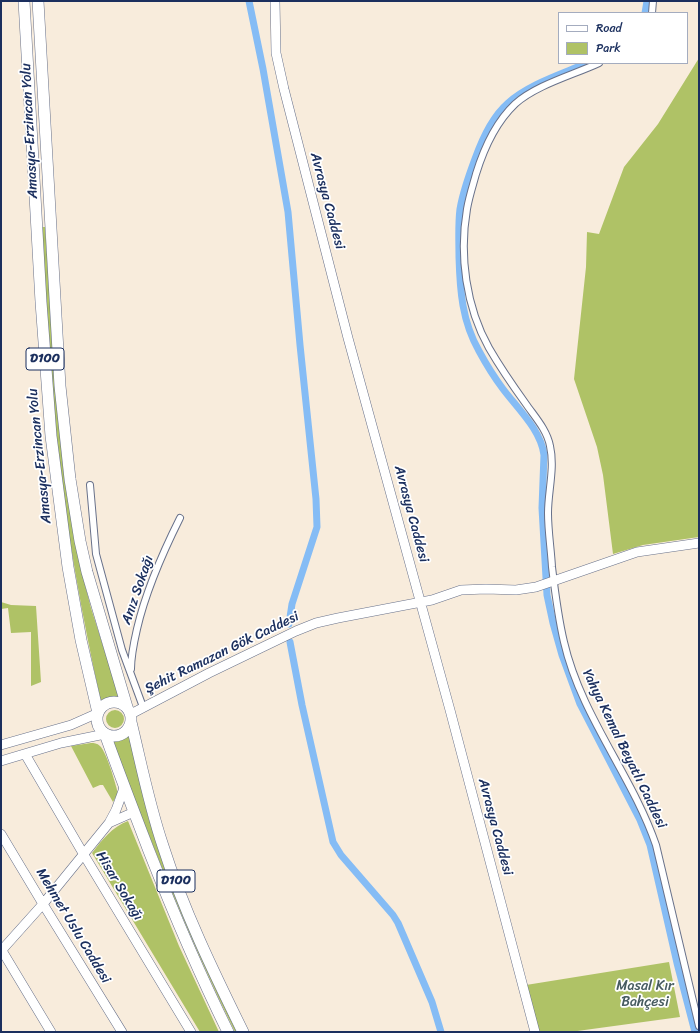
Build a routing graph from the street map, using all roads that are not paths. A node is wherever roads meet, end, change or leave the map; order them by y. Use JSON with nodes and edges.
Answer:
{"nodes":[{"id":1,"x":24,"y":1,"type":"edge"},
{"id":2,"x":38,"y":1,"type":"edge"},
{"id":3,"x":275,"y":1,"type":"edge"},
{"id":4,"x":653,"y":1,"type":"edge"},
{"id":5,"x":652,"y":12,"type":"edge"},
{"id":6,"x":597,"y":64,"type":"edge"},
{"id":7,"x":90,"y":485,"type":"dead end"},
{"id":8,"x":180,"y":518,"type":"dead end"},
{"id":9,"x":699,"y":543,"type":"edge"},
{"id":10,"x":554,"y":582,"type":"junction"},
{"id":11,"x":420,"y":602,"type":"junction"},
{"id":12,"x":131,"y":674,"type":"junction"},
{"id":13,"x":143,"y":707,"type":"junction"},
{"id":14,"x":98,"y":713,"type":"junction"},
{"id":15,"x":130,"y":714,"type":"junction"},
{"id":16,"x":105,"y":734,"type":"junction"},
{"id":17,"x":1,"y":745,"type":"edge"},
{"id":18,"x":25,"y":754,"type":"junction"},
{"id":19,"x":1,"y":761,"type":"edge"},
{"id":20,"x":124,"y":788,"type":"junction"},
{"id":21,"x":134,"y":812,"type":"junction"},
{"id":22,"x":109,"y":823,"type":"junction"},
{"id":23,"x":1,"y":835,"type":"edge"},
{"id":24,"x":84,"y":855,"type":"junction"},
{"id":25,"x":43,"y":904,"type":"junction"},
{"id":26,"x":1,"y":950,"type":"edge"},
{"id":27,"x":699,"y":1026,"type":"edge"},
{"id":28,"x":51,"y":1032,"type":"edge"},
{"id":29,"x":122,"y":1032,"type":"edge"},
{"id":30,"x":191,"y":1032,"type":"edge"},
{"id":31,"x":228,"y":1032,"type":"edge"},
{"id":32,"x":244,"y":1032,"type":"edge"},
{"id":33,"x":535,"y":1032,"type":"edge"}],
"edges":[{"from":1,"to":14,"type":"highway","name":"Amasya-Erzincan Yolu","number":"D100"},
{"from":2,"to":15,"type":"highway","name":"Amasya-Erzincan Yolu","number":"D100"},
{"from":3,"to":11,"type":"street","name":"Avrasya Caddesi"},
{"from":4,"to":5,"type":"street"},
{"from":6,"to":10,"type":"street","name":"Yahya Kemal Beyatlı Caddesi"},
{"from":7,"to":12,"type":"street"},
{"from":8,"to":12,"type":"street","name":"Anız Sokağı"},
{"from":9,"to":10,"type":"street","name":"Şehit Ramazan Gök Caddesi"},
{"from":10,"to":11,"type":"street","name":"Şehit Ramazan Gök Caddesi"},
{"from":10,"to":27,"type":"street","name":"Yahya Kemal Beyatlı Caddesi"},
{"from":11,"to":13,"type":"street","name":"Şehit Ramazan Gök Caddesi"},
{"from":11,"to":33,"type":"street","name":"Avrasya Caddesi"},
{"from":12,"to":13,"type":"street"},
{"from":13,"to":15,"type":"street","name":"Şehit Ramazan Gök Caddesi"},
{"from":14,"to":15,"type":"highway"},
{"from":14,"to":16,"type":"highway"},
{"from":14,"to":17,"type":"street"},
{"from":15,"to":16,"type":"highway"},
{"from":15,"to":32,"type":"highway","name":"Amasya-Erzincan Yolu","number":"D100"},
{"from":16,"to":18,"type":"street"},
{"from":16,"to":20,"type":"highway","number":"D100"},
{"from":18,"to":19,"type":"street"},
{"from":18,"to":24,"type":"street","name":"Hisar Sokağı"},
{"from":20,"to":21,"type":"highway","number":"D100"},
{"from":20,"to":22,"type":"street"},
{"from":21,"to":22,"type":"street"},
{"from":21,"to":31,"type":"highway","number":"D100"},
{"from":22,"to":24,"type":"street"},
{"from":23,"to":25,"type":"street","name":"Mehmet Uslu Caddesi"},
{"from":24,"to":25,"type":"street"},
{"from":24,"to":30,"type":"street","name":"Hisar Sokağı"},
{"from":25,"to":26,"type":"street"},
{"from":25,"to":29,"type":"street","name":"Mehmet Uslu Caddesi"},
{"from":26,"to":28,"type":"street"}]}
